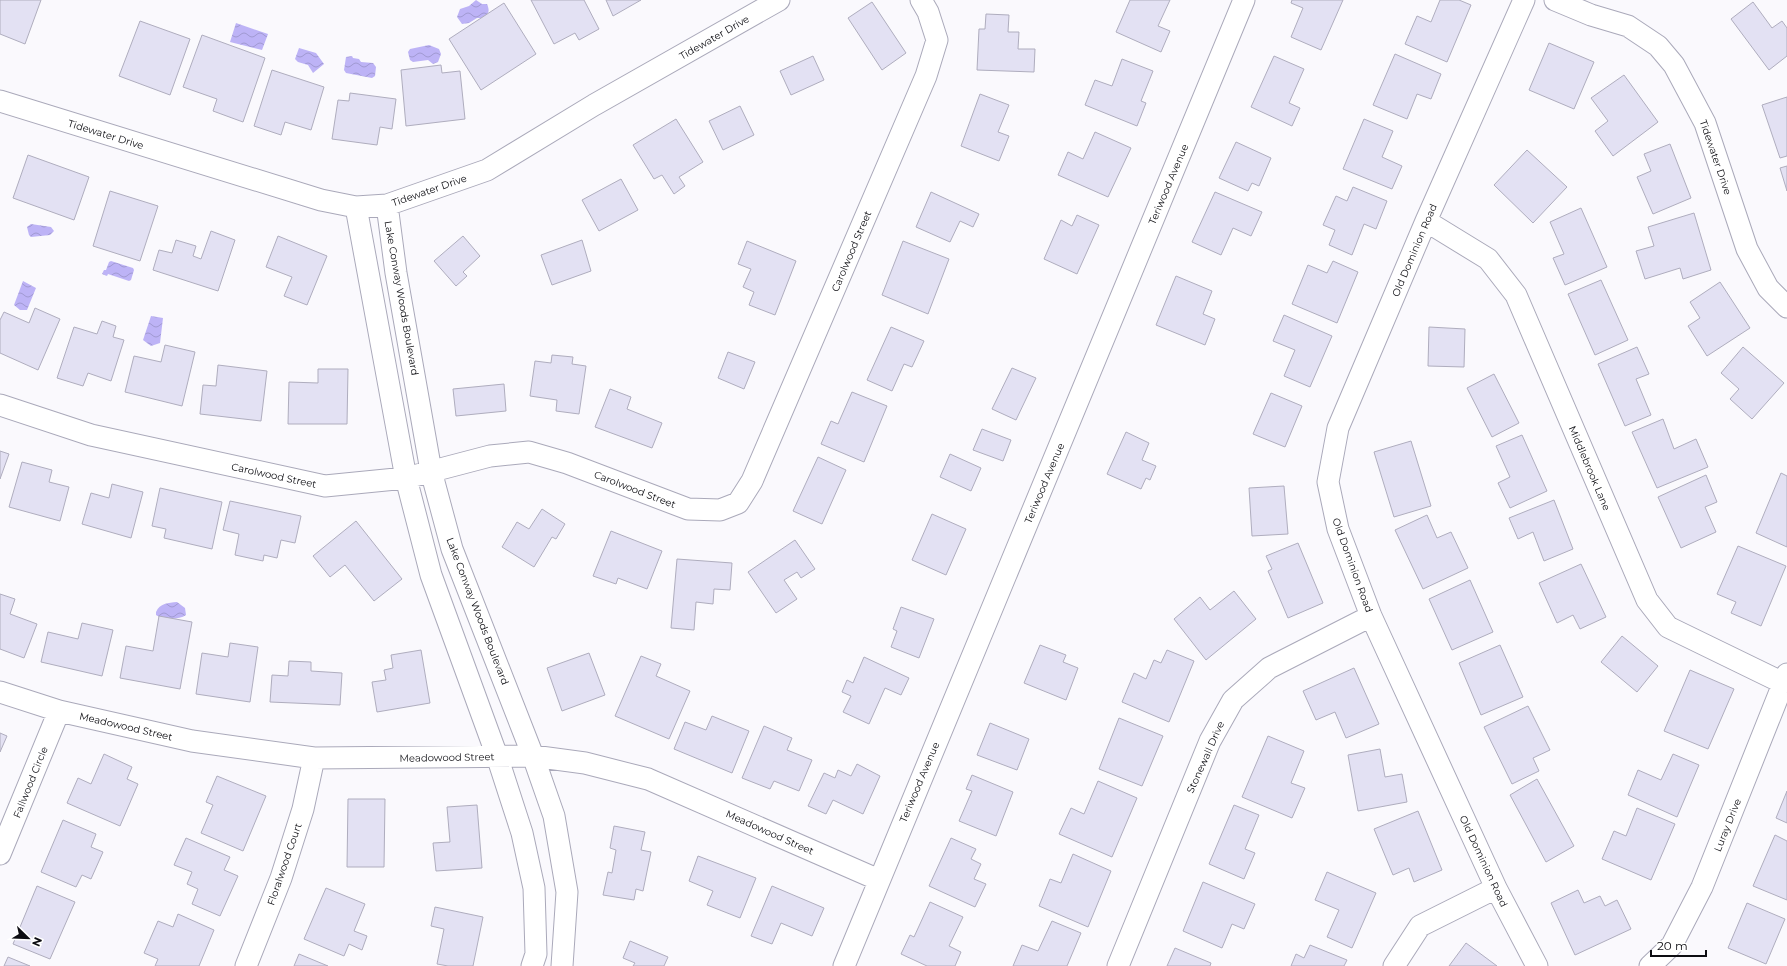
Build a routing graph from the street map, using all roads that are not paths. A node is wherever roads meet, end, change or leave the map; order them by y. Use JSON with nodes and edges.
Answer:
{"nodes":[{"id":1,"x":779,"y":0,"type":"edge"},
{"id":2,"x":921,"y":0,"type":"edge"},
{"id":3,"x":1244,"y":0,"type":"edge"},
{"id":4,"x":1524,"y":0,"type":"edge"},
{"id":5,"x":1555,"y":0,"type":"edge"},
{"id":6,"x":0,"y":101,"type":"edge"},
{"id":7,"x":387,"y":205,"type":"junction"},
{"id":8,"x":356,"y":207,"type":"junction"},
{"id":9,"x":1426,"y":221,"type":"junction"},
{"id":10,"x":1787,"y":307,"type":"edge"},
{"id":11,"x":0,"y":405,"type":"edge"},
{"id":12,"x":431,"y":471,"type":"junction"},
{"id":13,"x":406,"y":478,"type":"junction"},
{"id":14,"x":1371,"y":616,"type":"junction"},
{"id":15,"x":1785,"y":678,"type":"edge"},
{"id":16,"x":0,"y":692,"type":"edge"},
{"id":17,"x":59,"y":711,"type":"junction"},
{"id":18,"x":497,"y":756,"type":"junction"},
{"id":19,"x":533,"y":756,"type":"junction"},
{"id":20,"x":314,"y":758,"type":"junction"},
{"id":21,"x":0,"y":854,"type":"edge"},
{"id":22,"x":879,"y":880,"type":"junction"},
{"id":23,"x":1496,"y":888,"type":"junction"},
{"id":24,"x":246,"y":966,"type":"edge"},
{"id":25,"x":532,"y":966,"type":"edge"},
{"id":26,"x":562,"y":966,"type":"edge"},
{"id":27,"x":844,"y":966,"type":"edge"},
{"id":28,"x":1118,"y":966,"type":"edge"},
{"id":29,"x":1394,"y":966,"type":"edge"},
{"id":30,"x":1536,"y":966,"type":"edge"},
{"id":31,"x":1650,"y":966,"type":"edge"}],
"edges":[{"from":1,"to":7,"type":"street","name":"Tidewater Drive"},
{"from":2,"to":12,"type":"street","name":"Carolwood Street"},
{"from":3,"to":22,"type":"street","name":"Teriwood Avenue"},
{"from":4,"to":9,"type":"street","name":"Old Dominion Road"},
{"from":5,"to":10,"type":"street","name":"Tidewater Drive"},
{"from":6,"to":8,"type":"street","name":"Tidewater Drive"},
{"from":7,"to":8,"type":"street","name":"Tidewater Drive"},
{"from":7,"to":12,"type":"street","name":"Lake Conway Woods Boulevard"},
{"from":8,"to":13,"type":"street"},
{"from":9,"to":14,"type":"street","name":"Old Dominion Road"},
{"from":9,"to":15,"type":"street","name":"Middlebrook Lane"},
{"from":11,"to":13,"type":"street","name":"Carolwood Street"},
{"from":12,"to":13,"type":"street","name":"Carolwood Street"},
{"from":12,"to":19,"type":"street","name":"Lake Conway Woods Boulevard"},
{"from":13,"to":18,"type":"street"},
{"from":14,"to":23,"type":"street","name":"Old Dominion Road"},
{"from":14,"to":28,"type":"street","name":"Stonewall Drive"},
{"from":15,"to":31,"type":"street","name":"Luray Drive"},
{"from":16,"to":17,"type":"street","name":"Meadowood Street"},
{"from":17,"to":20,"type":"street","name":"Meadowood Street"},
{"from":17,"to":21,"type":"street","name":"Fallwood Circle"},
{"from":18,"to":19,"type":"street","name":"Meadowood Street"},
{"from":18,"to":20,"type":"street","name":"Meadowood Street"},
{"from":18,"to":25,"type":"street"},
{"from":19,"to":22,"type":"street","name":"Meadowood Street"},
{"from":19,"to":26,"type":"street","name":"Lake Conway Woods Boulevard"},
{"from":20,"to":24,"type":"street","name":"Floralwood Court"},
{"from":22,"to":27,"type":"street","name":"Teriwood Avenue"},
{"from":23,"to":29,"type":"street"},
{"from":23,"to":30,"type":"street","name":"Old Dominion Road"}]}
